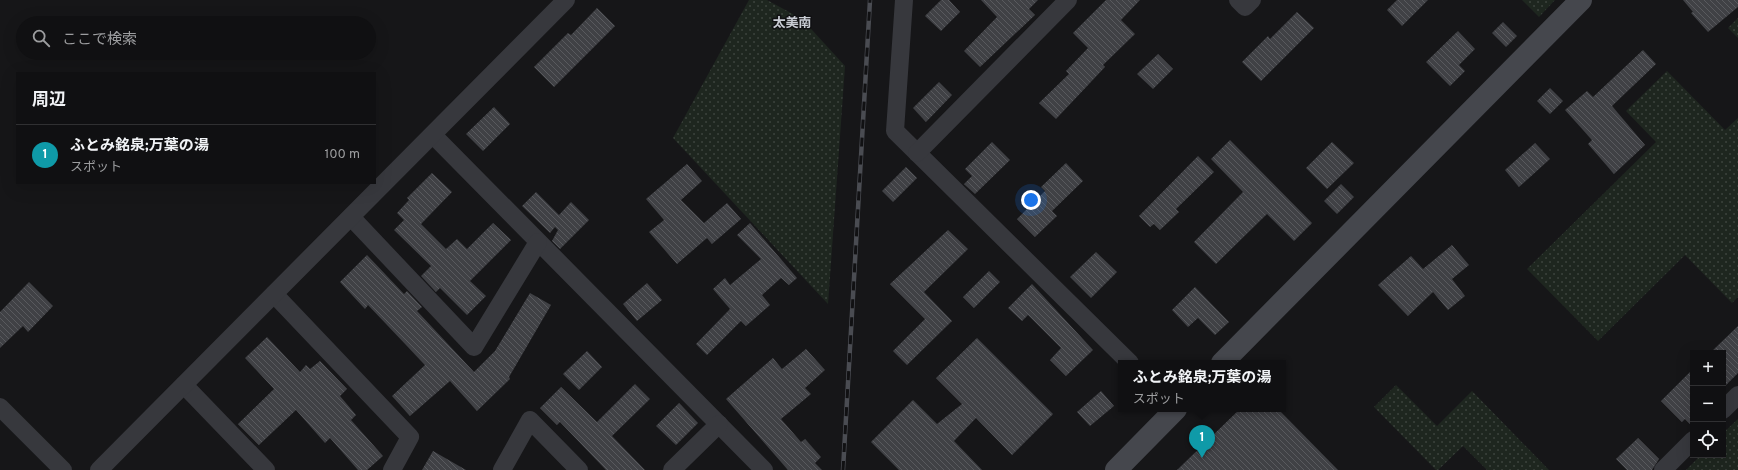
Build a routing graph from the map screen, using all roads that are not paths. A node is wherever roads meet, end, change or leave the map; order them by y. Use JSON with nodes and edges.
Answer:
{"nodes":[{"id":1,"x":566,"y":0,"type":"edge"},
{"id":2,"x":904,"y":0,"type":"edge"},
{"id":3,"x":1068,"y":0,"type":"edge"},
{"id":4,"x":1238,"y":0,"type":"edge"},
{"id":5,"x":1252,"y":0,"type":"edge"},
{"id":6,"x":1581,"y":0,"type":"edge"},
{"id":7,"x":433,"y":135,"type":"junction"},
{"id":8,"x":917,"y":153,"type":"junction"},
{"id":9,"x":351,"y":217,"type":"junction"},
{"id":10,"x":538,"y":242,"type":"junction"},
{"id":11,"x":274,"y":294,"type":"junction"},
{"id":12,"x":1127,"y":360,"type":"edge"},
{"id":13,"x":1225,"y":360,"type":"edge"},
{"id":14,"x":184,"y":385,"type":"junction"},
{"id":15,"x":1738,"y":395,"type":"edge"},
{"id":16,"x":0,"y":407,"type":"edge"},
{"id":17,"x":1726,"y":407,"type":"edge"},
{"id":18,"x":1173,"y":412,"type":"edge"},
{"id":19,"x":719,"y":424,"type":"junction"},
{"id":20,"x":1690,"y":443,"type":"edge"},
{"id":21,"x":62,"y":470,"type":"edge"},
{"id":22,"x":100,"y":470,"type":"edge"},
{"id":23,"x":266,"y":470,"type":"edge"},
{"id":24,"x":392,"y":470,"type":"edge"},
{"id":25,"x":502,"y":470,"type":"edge"},
{"id":26,"x":579,"y":470,"type":"edge"},
{"id":27,"x":672,"y":470,"type":"edge"},
{"id":28,"x":764,"y":470,"type":"edge"},
{"id":29,"x":1116,"y":470,"type":"edge"},
{"id":30,"x":1663,"y":470,"type":"edge"}],
"edges":[{"from":1,"to":7,"type":"street"},
{"from":2,"to":8,"type":"street"},
{"from":3,"to":8,"type":"street"},
{"from":4,"to":5,"type":"street"},
{"from":6,"to":13,"type":"street"},
{"from":7,"to":9,"type":"street"},
{"from":7,"to":10,"type":"street"},
{"from":8,"to":12,"type":"street"},
{"from":9,"to":10,"type":"street"},
{"from":9,"to":11,"type":"street"},
{"from":10,"to":19,"type":"street"},
{"from":11,"to":14,"type":"street"},
{"from":11,"to":24,"type":"street"},
{"from":14,"to":22,"type":"street"},
{"from":14,"to":23,"type":"street"},
{"from":15,"to":17,"type":"street"},
{"from":16,"to":21,"type":"street"},
{"from":18,"to":29,"type":"street"},
{"from":19,"to":27,"type":"street"},
{"from":19,"to":28,"type":"street"},
{"from":20,"to":30,"type":"street"},
{"from":25,"to":26,"type":"street"}]}
